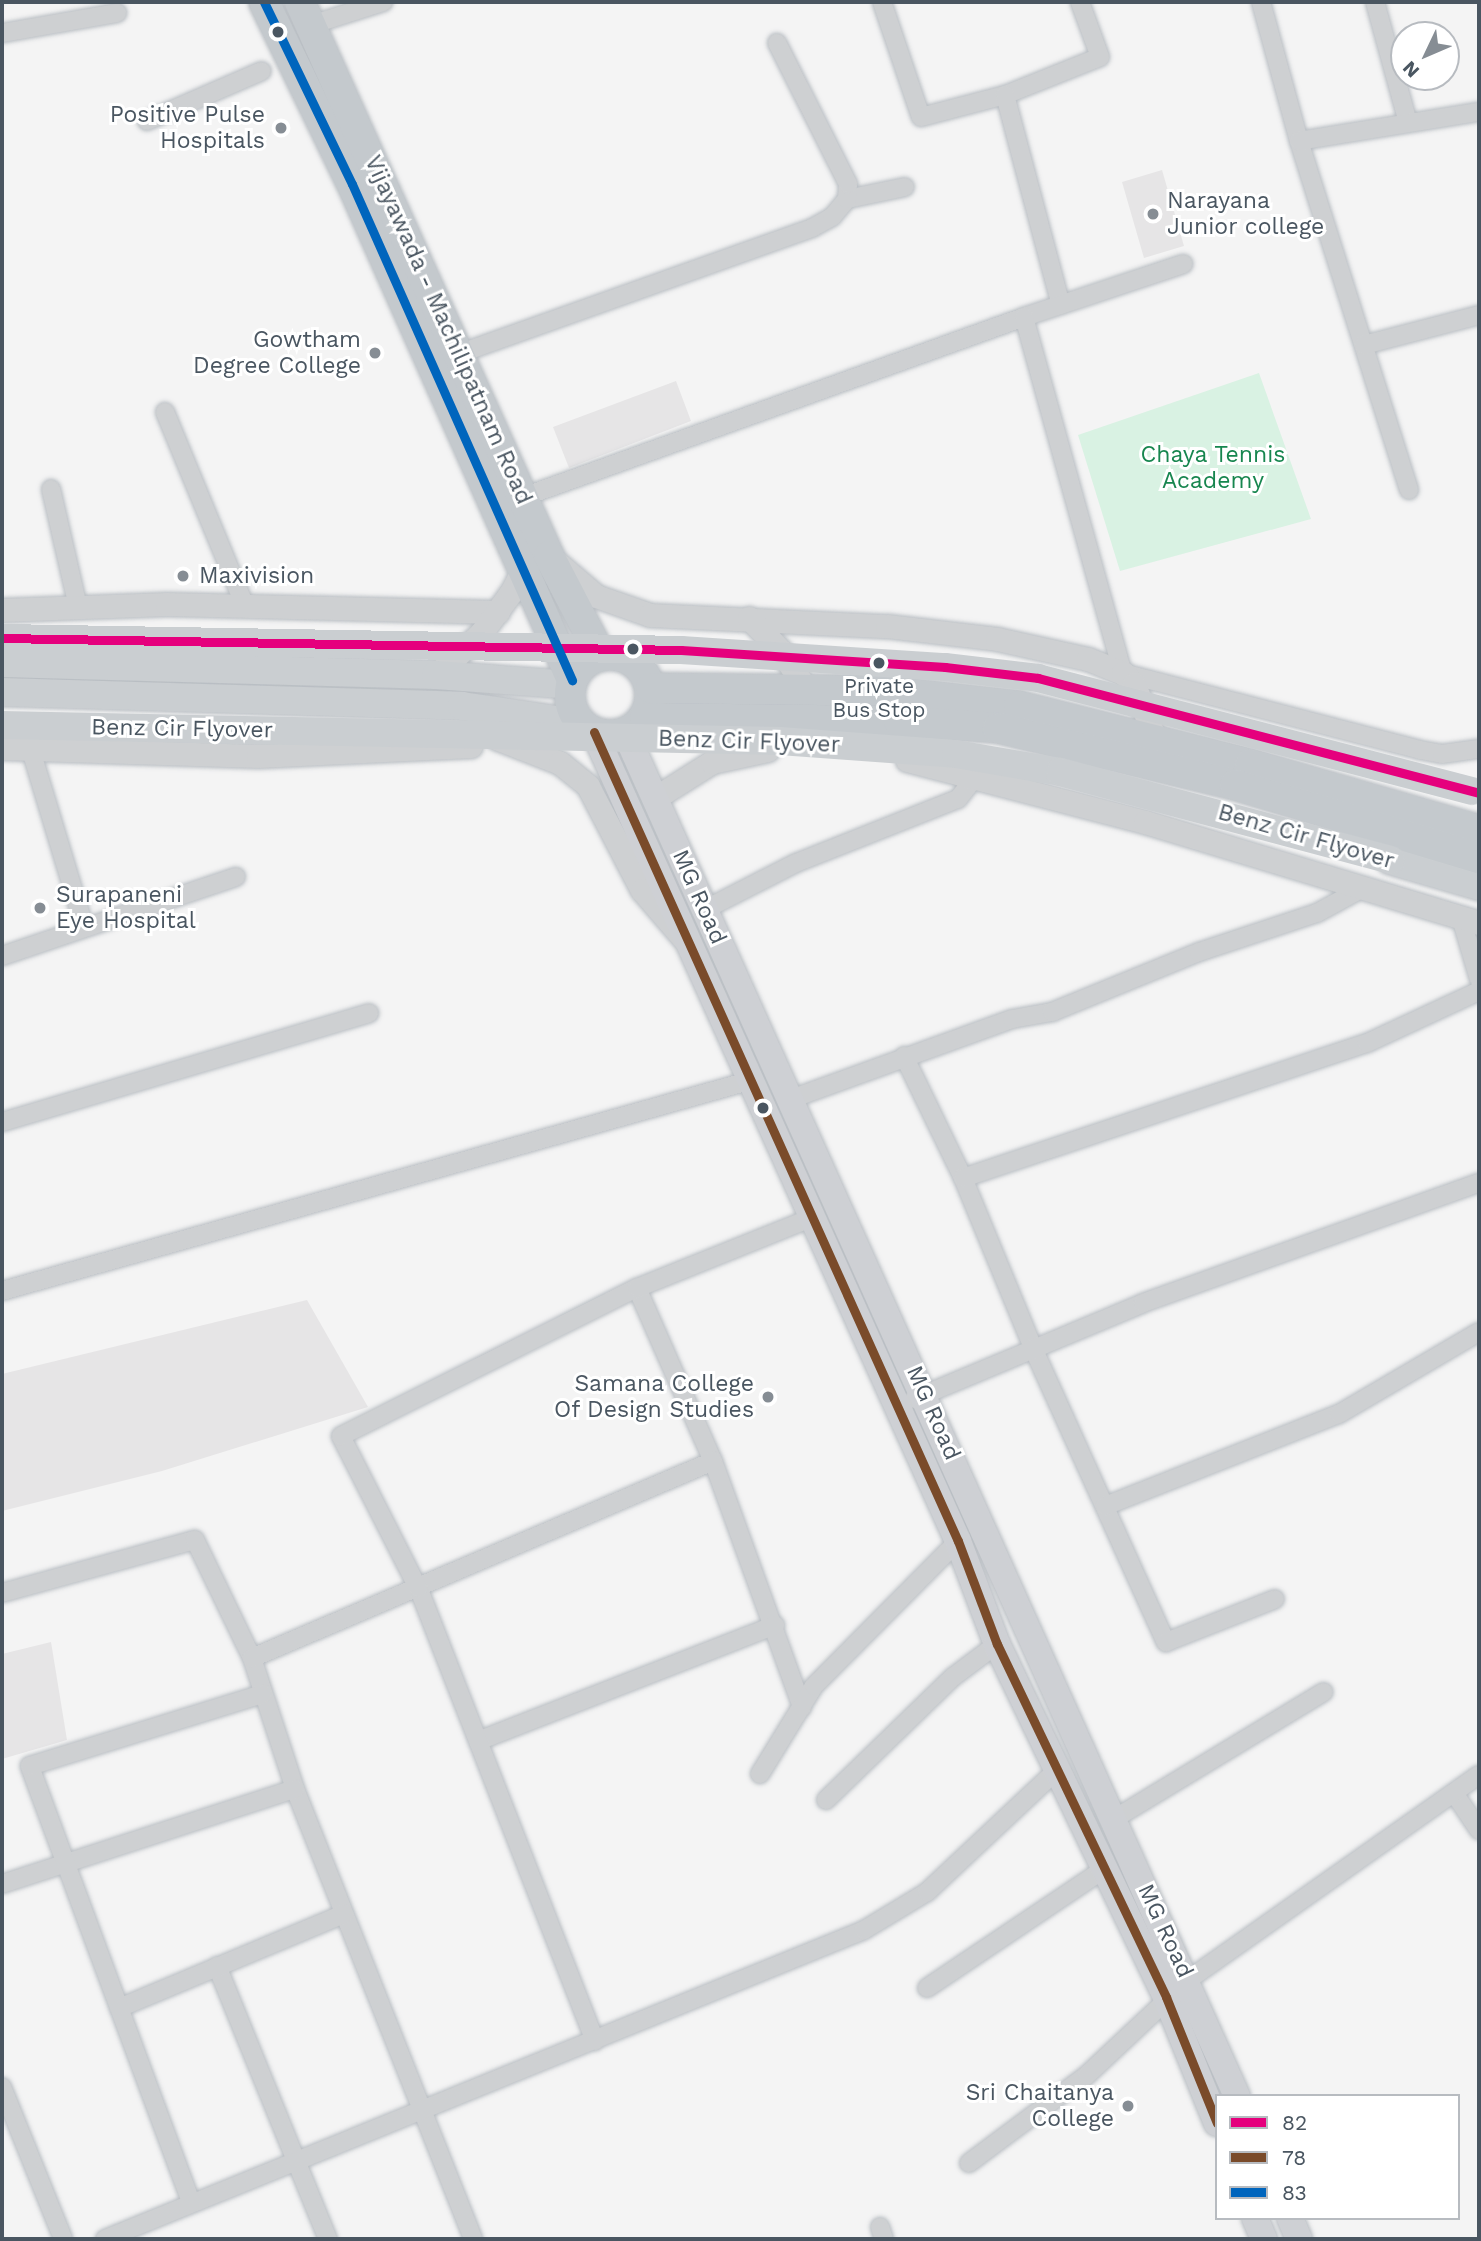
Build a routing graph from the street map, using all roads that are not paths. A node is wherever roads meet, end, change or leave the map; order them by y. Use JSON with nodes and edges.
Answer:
{"nodes":[{"id":1,"x":264,"y":2,"type":"edge"},
{"id":2,"x":383,"y":2,"type":"edge"},
{"id":3,"x":882,"y":2,"type":"edge"},
{"id":4,"x":1080,"y":2,"type":"edge"},
{"id":5,"x":1261,"y":2,"type":"edge"},
{"id":6,"x":1375,"y":2,"type":"edge"},
{"id":7,"x":117,"y":13,"type":"dead end"},
{"id":8,"x":306,"y":13,"type":"edge"},
{"id":9,"x":2,"y":33,"type":"edge"},
{"id":10,"x":777,"y":43,"type":"dead end"},
{"id":11,"x":262,"y":71,"type":"dead end"},
{"id":12,"x":1005,"y":95,"type":"junction"},
{"id":13,"x":1479,"y":112,"type":"edge"},
{"id":14,"x":148,"y":121,"type":"dead end"},
{"id":15,"x":1408,"y":123,"type":"junction"},
{"id":16,"x":1299,"y":141,"type":"junction"},
{"id":17,"x":905,"y":187,"type":"dead end"},
{"id":18,"x":847,"y":199,"type":"junction"},
{"id":19,"x":1183,"y":264,"type":"dead end"},
{"id":20,"x":1060,"y":305,"type":"junction"},
{"id":21,"x":1479,"y":315,"type":"edge"},
{"id":22,"x":1024,"y":317,"type":"junction"},
{"id":23,"x":1364,"y":345,"type":"junction"},
{"id":24,"x":461,"y":353,"type":"junction"},
{"id":25,"x":165,"y":412,"type":"dead end"},
{"id":26,"x":51,"y":489,"type":"dead end"},
{"id":27,"x":1409,"y":490,"type":"dead end"},
{"id":28,"x":523,"y":496,"type":"junction"},
{"id":29,"x":550,"y":556,"type":"junction"},
{"id":30,"x":523,"y":569,"type":"junction"},
{"id":31,"x":78,"y":607,"type":"junction"},
{"id":32,"x":245,"y":607,"type":"junction"},
{"id":33,"x":2,"y":610,"type":"edge"},
{"id":34,"x":498,"y":612,"type":"junction"},
{"id":35,"x":749,"y":618,"type":"junction"},
{"id":36,"x":2,"y":638,"type":"edge"},
{"id":37,"x":601,"y":656,"type":"junction"},
{"id":38,"x":2,"y":663,"type":"edge"},
{"id":39,"x":1123,"y":673,"type":"junction"},
{"id":40,"x":436,"y":675,"type":"junction"},
{"id":41,"x":571,"y":682,"type":"junction"},
{"id":42,"x":651,"y":688,"type":"junction"},
{"id":43,"x":806,"y":689,"type":"junction"},
{"id":44,"x":2,"y":692,"type":"edge"},
{"id":45,"x":462,"y":706,"type":"junction"},
{"id":46,"x":2,"y":725,"type":"edge"},
{"id":47,"x":635,"y":725,"type":"junction"},
{"id":48,"x":588,"y":728,"type":"junction"},
{"id":49,"x":1155,"y":739,"type":"junction"},
{"id":50,"x":502,"y":743,"type":"junction"},
{"id":51,"x":30,"y":747,"type":"junction"},
{"id":52,"x":2,"y":748,"type":"edge"},
{"id":53,"x":1479,"y":749,"type":"edge"},
{"id":54,"x":976,"y":776,"type":"junction"},
{"id":55,"x":1476,"y":792,"type":"edge"},
{"id":56,"x":655,"y":798,"type":"junction"},
{"id":57,"x":1479,"y":830,"type":"edge"},
{"id":58,"x":1479,"y":858,"type":"edge"},
{"id":59,"x":236,"y":877,"type":"dead end"},
{"id":60,"x":1479,"y":886,"type":"edge"},
{"id":61,"x":1361,"y":889,"type":"junction"},
{"id":62,"x":704,"y":910,"type":"junction"},
{"id":63,"x":1470,"y":920,"type":"edge"},
{"id":64,"x":84,"y":926,"type":"junction"},
{"id":65,"x":689,"y":944,"type":"junction"},
{"id":66,"x":2,"y":956,"type":"edge"},
{"id":67,"x":1479,"y":979,"type":"edge"},
{"id":68,"x":1479,"y":991,"type":"edge"},
{"id":69,"x":369,"y":1013,"type":"dead end"},
{"id":70,"x":904,"y":1056,"type":"junction"},
{"id":71,"x":752,"y":1080,"type":"junction"},
{"id":72,"x":791,"y":1099,"type":"junction"},
{"id":73,"x":2,"y":1122,"type":"edge"},
{"id":74,"x":963,"y":1178,"type":"junction"},
{"id":75,"x":1479,"y":1182,"type":"edge"},
{"id":76,"x":810,"y":1218,"type":"junction"},
{"id":77,"x":637,"y":1288,"type":"junction"},
{"id":78,"x":2,"y":1291,"type":"edge"},
{"id":79,"x":1479,"y":1332,"type":"edge"},
{"id":80,"x":1033,"y":1348,"type":"junction"},
{"id":81,"x":924,"y":1395,"type":"junction"},
{"id":82,"x":894,"y":1406,"type":"junction"},
{"id":83,"x":713,"y":1461,"type":"junction"},
{"id":84,"x":1105,"y":1506,"type":"junction"},
{"id":85,"x":958,"y":1541,"type":"junction"},
{"id":86,"x":418,"y":1588,"type":"junction"},
{"id":87,"x":1010,"y":1589,"type":"junction"},
{"id":88,"x":2,"y":1593,"type":"edge"},
{"id":89,"x":1275,"y":1599,"type":"dead end"},
{"id":90,"x":981,"y":1603,"type":"junction"},
{"id":91,"x":775,"y":1625,"type":"junction"},
{"id":92,"x":997,"y":1644,"type":"junction"},
{"id":93,"x":252,"y":1658,"type":"junction"},
{"id":94,"x":1325,"y":1692,"type":"dead end"},
{"id":95,"x":263,"y":1694,"type":"junction"},
{"id":96,"x":802,"y":1707,"type":"junction"},
{"id":97,"x":478,"y":1741,"type":"junction"},
{"id":98,"x":1058,"y":1769,"type":"junction"},
{"id":99,"x":760,"y":1773,"type":"dead end"},
{"id":100,"x":1479,"y":1775,"type":"edge"},
{"id":101,"x":295,"y":1789,"type":"junction"},
{"id":102,"x":1454,"y":1794,"type":"junction"},
{"id":103,"x":827,"y":1800,"type":"dead end"},
{"id":104,"x":1114,"y":1819,"type":"junction"},
{"id":105,"x":1479,"y":1830,"type":"edge"},
{"id":106,"x":66,"y":1864,"type":"junction"},
{"id":107,"x":1104,"y":1869,"type":"junction"},
{"id":108,"x":2,"y":1884,"type":"edge"},
{"id":109,"x":344,"y":1914,"type":"junction"},
{"id":110,"x":217,"y":1966,"type":"junction"},
{"id":111,"x":1188,"y":1980,"type":"junction"},
{"id":112,"x":927,"y":1988,"type":"dead end"},
{"id":113,"x":1166,"y":1997,"type":"junction"},
{"id":114,"x":120,"y":2008,"type":"junction"},
{"id":115,"x":595,"y":2041,"type":"junction"},
{"id":116,"x":2,"y":2087,"type":"edge"},
{"id":117,"x":1236,"y":2094,"type":"edge"},
{"id":118,"x":422,"y":2112,"type":"junction"},
{"id":119,"x":1215,"y":2118,"type":"edge"},
{"id":120,"x":296,"y":2161,"type":"junction"},
{"id":121,"x":969,"y":2163,"type":"dead end"},
{"id":122,"x":191,"y":2202,"type":"junction"},
{"id":123,"x":1256,"y":2220,"type":"edge"},
{"id":124,"x":1291,"y":2220,"type":"edge"},
{"id":125,"x":63,"y":2239,"type":"edge"},
{"id":126,"x":105,"y":2239,"type":"edge"},
{"id":127,"x":328,"y":2239,"type":"edge"},
{"id":128,"x":473,"y":2239,"type":"edge"},
{"id":129,"x":1264,"y":2239,"type":"edge"},
{"id":130,"x":1299,"y":2239,"type":"edge"}],
"edges":[{"from":1,"to":30,"type":"highway","name":"Vijayawada - Machilipatnam Road"},
{"from":2,"to":8,"type":"street"},
{"from":3,"to":12,"type":"street"},
{"from":4,"to":12,"type":"street"},
{"from":5,"to":16,"type":"street"},
{"from":6,"to":15,"type":"street"},
{"from":7,"to":9,"type":"street"},
{"from":8,"to":24,"type":"highway","name":"Vijayawada - Machilipatnam Road"},
{"from":10,"to":18,"type":"street"},
{"from":11,"to":14,"type":"street"},
{"from":12,"to":20,"type":"street"},
{"from":13,"to":15,"type":"street"},
{"from":15,"to":16,"type":"street"},
{"from":16,"to":23,"type":"street"},
{"from":17,"to":18,"type":"street"},
{"from":18,"to":24,"type":"street"},
{"from":19,"to":20,"type":"street"},
{"from":20,"to":22,"type":"street"},
{"from":21,"to":23,"type":"street"},
{"from":22,"to":28,"type":"street"},
{"from":22,"to":39,"type":"street"},
{"from":23,"to":27,"type":"street"},
{"from":24,"to":28,"type":"highway","name":"Vijayawada - Machilipatnam Road"},
{"from":25,"to":32,"type":"street"},
{"from":26,"to":31,"type":"street"},
{"from":28,"to":29,"type":"highway","name":"Vijayawada - Machilipatnam Road"},
{"from":29,"to":35,"type":"street"},
{"from":29,"to":37,"type":"highway","name":"Vijayawada - Machilipatnam Road"},
{"from":30,"to":34,"type":"street"},
{"from":30,"to":41,"type":"highway","name":"Vijayawada - Machilipatnam Road"},
{"from":31,"to":32,"type":"street"},
{"from":31,"to":33,"type":"street"},
{"from":32,"to":34,"type":"street"},
{"from":34,"to":40,"type":"street"},
{"from":35,"to":39,"type":"street"},
{"from":35,"to":43,"type":"street"},
{"from":36,"to":55,"type":"main road","bridge":true},
{"from":37,"to":41,"type":"highway"},
{"from":37,"to":42,"type":"highway"},
{"from":38,"to":40,"type":"main road"},
{"from":39,"to":49,"type":"street"},
{"from":39,"to":53,"type":"street"},
{"from":40,"to":41,"type":"main road"},
{"from":41,"to":48,"type":"highway"},
{"from":42,"to":43,"type":"highway"},
{"from":42,"to":47,"type":"highway"},
{"from":43,"to":49,"type":"highway"},
{"from":44,"to":45,"type":"main road"},
{"from":45,"to":48,"type":"main road"},
{"from":45,"to":50,"type":"street"},
{"from":46,"to":60,"type":"main road","name":"Benz Cir Flyover","bridge":true},
{"from":47,"to":48,"type":"highway"},
{"from":47,"to":56,"type":"main road","name":"MG Road"},
{"from":47,"to":58,"type":"highway"},
{"from":48,"to":65,"type":"main road","name":"MG Road"},
{"from":49,"to":57,"type":"highway"},
{"from":50,"to":51,"type":"street"},
{"from":50,"to":65,"type":"street"},
{"from":51,"to":52,"type":"street"},
{"from":51,"to":64,"type":"street"},
{"from":54,"to":56,"type":"street"},
{"from":54,"to":61,"type":"street"},
{"from":54,"to":62,"type":"street"},
{"from":56,"to":62,"type":"main road","name":"MG Road"},
{"from":59,"to":64,"type":"street"},
{"from":61,"to":63,"type":"street"},
{"from":61,"to":70,"type":"street"},
{"from":62,"to":72,"type":"main road","name":"MG Road"},
{"from":63,"to":67,"type":"street"},
{"from":64,"to":66,"type":"street"},
{"from":65,"to":71,"type":"main road","name":"MG Road"},
{"from":68,"to":74,"type":"street"},
{"from":69,"to":73,"type":"street"},
{"from":70,"to":72,"type":"street"},
{"from":70,"to":74,"type":"street"},
{"from":71,"to":76,"type":"main road","name":"MG Road"},
{"from":71,"to":78,"type":"street"},
{"from":72,"to":81,"type":"main road","name":"MG Road"},
{"from":74,"to":80,"type":"street"},
{"from":75,"to":80,"type":"street"},
{"from":76,"to":77,"type":"street"},
{"from":76,"to":82,"type":"main road","name":"MG Road"},
{"from":77,"to":83,"type":"street"},
{"from":77,"to":86,"type":"street"},
{"from":79,"to":84,"type":"street"},
{"from":80,"to":81,"type":"street"},
{"from":80,"to":84,"type":"street"},
{"from":81,"to":82,"type":"street"},
{"from":81,"to":87,"type":"main road","name":"MG Road"},
{"from":82,"to":85,"type":"main road","name":"MG Road"},
{"from":83,"to":86,"type":"street"},
{"from":83,"to":91,"type":"street"},
{"from":84,"to":89,"type":"street"},
{"from":85,"to":90,"type":"main road","name":"MG Road"},
{"from":85,"to":96,"type":"street"},
{"from":86,"to":93,"type":"street"},
{"from":86,"to":97,"type":"street"},
{"from":87,"to":90,"type":"main road"},
{"from":87,"to":104,"type":"main road","name":"MG Road"},
{"from":88,"to":93,"type":"street"},
{"from":90,"to":92,"type":"main road","name":"MG Road"},
{"from":91,"to":96,"type":"street"},
{"from":91,"to":97,"type":"street"},
{"from":92,"to":98,"type":"main road","name":"MG Road"},
{"from":92,"to":103,"type":"street"},
{"from":93,"to":95,"type":"street"},
{"from":94,"to":104,"type":"street"},
{"from":95,"to":101,"type":"street"},
{"from":95,"to":106,"type":"street"},
{"from":96,"to":99,"type":"street"},
{"from":97,"to":115,"type":"street"},
{"from":98,"to":107,"type":"main road","name":"MG Road"},
{"from":98,"to":115,"type":"street"},
{"from":100,"to":102,"type":"street"},
{"from":101,"to":106,"type":"street"},
{"from":101,"to":109,"type":"street"},
{"from":102,"to":105,"type":"street"},
{"from":102,"to":111,"type":"street"},
{"from":104,"to":111,"type":"main road","name":"MG Road"},
{"from":106,"to":108,"type":"street"},
{"from":106,"to":114,"type":"street"},
{"from":107,"to":112,"type":"street"},
{"from":107,"to":113,"type":"main road","name":"MG Road"},
{"from":109,"to":110,"type":"street"},
{"from":109,"to":118,"type":"street"},
{"from":110,"to":114,"type":"street"},
{"from":110,"to":120,"type":"street"},
{"from":111,"to":113,"type":"street"},
{"from":111,"to":117,"type":"main road","name":"MG Road"},
{"from":113,"to":119,"type":"main road","name":"MG Road"},
{"from":113,"to":121,"type":"street"},
{"from":114,"to":122,"type":"street"},
{"from":115,"to":118,"type":"street"},
{"from":116,"to":125,"type":"street"},
{"from":118,"to":120,"type":"street"},
{"from":118,"to":128,"type":"street"},
{"from":120,"to":122,"type":"street"},
{"from":120,"to":127,"type":"street"},
{"from":122,"to":126,"type":"street"},
{"from":123,"to":129,"type":"main road"},
{"from":124,"to":130,"type":"main road"}]}
